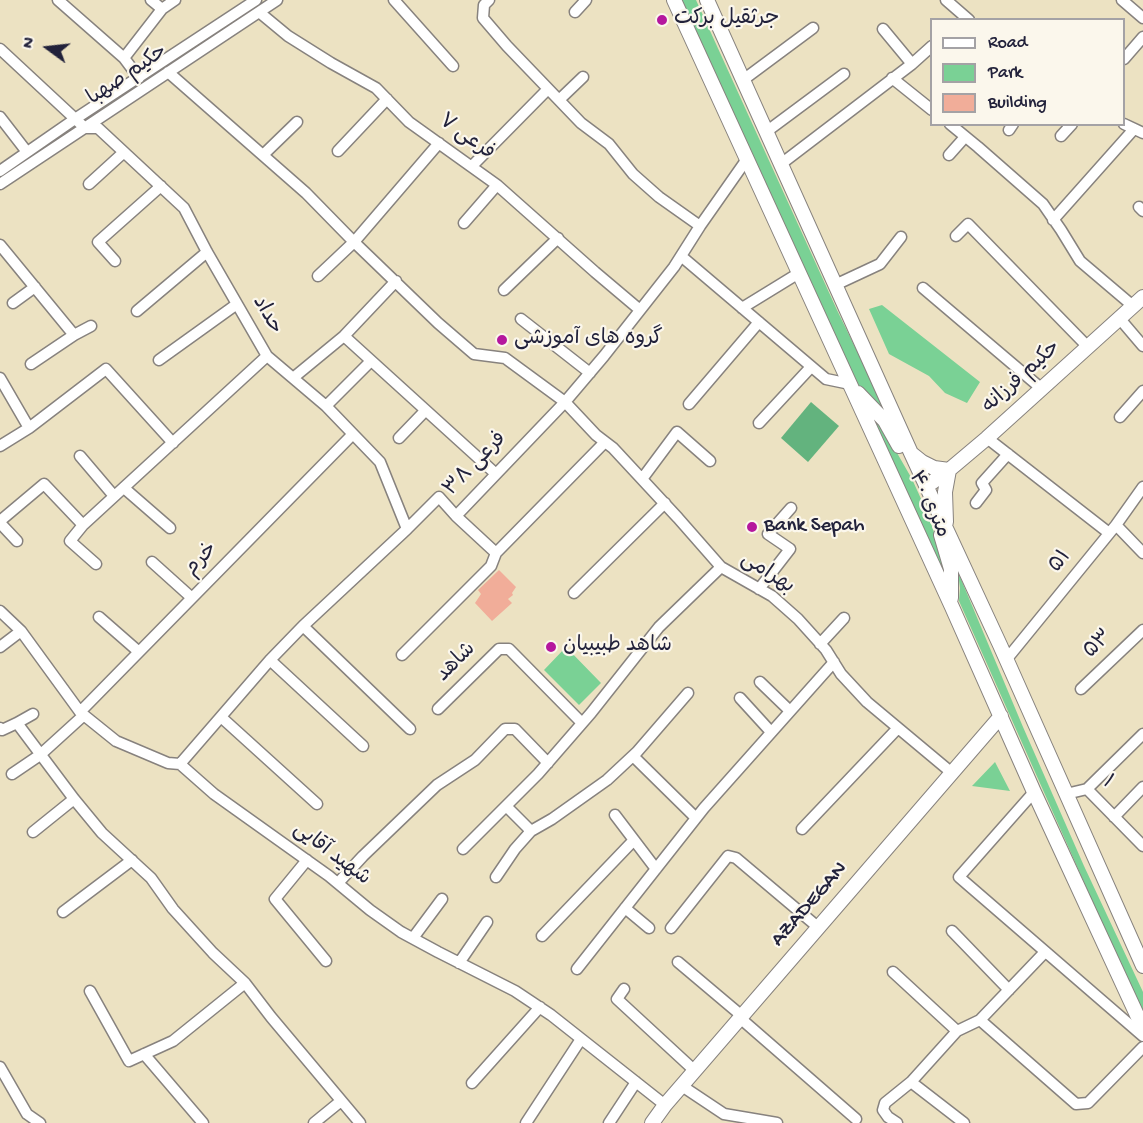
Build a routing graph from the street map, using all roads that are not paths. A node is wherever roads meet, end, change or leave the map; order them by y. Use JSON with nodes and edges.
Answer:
{"nodes":[{"id":1,"x":58,"y":0,"type":"edge"},
{"id":2,"x":151,"y":0,"type":"edge"},
{"id":3,"x":175,"y":0,"type":"edge"},
{"id":4,"x":255,"y":0,"type":"edge"},
{"id":5,"x":277,"y":0,"type":"edge"},
{"id":6,"x":394,"y":0,"type":"edge"},
{"id":7,"x":489,"y":0,"type":"edge"},
{"id":8,"x":586,"y":0,"type":"edge"},
{"id":9,"x":674,"y":0,"type":"edge"},
{"id":10,"x":706,"y":0,"type":"edge"},
{"id":11,"x":946,"y":0,"type":"edge"},
{"id":12,"x":1123,"y":0,"type":"edge"},
{"id":13,"x":162,"y":9,"type":"junction"},
{"id":14,"x":259,"y":12,"type":"junction"},
{"id":15,"x":575,"y":12,"type":"dead end"},
{"id":16,"x":964,"y":18,"type":"edge"},
{"id":17,"x":1143,"y":18,"type":"edge"},
{"id":18,"x":813,"y":28,"type":"dead end"},
{"id":19,"x":883,"y":28,"type":"dead end"},
{"id":20,"x":1143,"y":37,"type":"edge"},
{"id":21,"x":930,"y":48,"type":"edge"},
{"id":22,"x":1,"y":52,"type":"edge"},
{"id":23,"x":1125,"y":57,"type":"edge"},
{"id":24,"x":124,"y":58,"type":"junction"},
{"id":25,"x":912,"y":64,"type":"junction"},
{"id":26,"x":453,"y":66,"type":"dead end"},
{"id":27,"x":168,"y":72,"type":"junction"},
{"id":28,"x":844,"y":74,"type":"dead end"},
{"id":29,"x":583,"y":77,"type":"dead end"},
{"id":30,"x":138,"y":78,"type":"junction"},
{"id":31,"x":892,"y":78,"type":"junction"},
{"id":32,"x":743,"y":80,"type":"junction"},
{"id":33,"x":548,"y":89,"type":"junction"},
{"id":34,"x":387,"y":99,"type":"junction"},
{"id":35,"x":559,"y":100,"type":"junction"},
{"id":36,"x":930,"y":108,"type":"edge"},
{"id":37,"x":0,"y":117,"type":"edge"},
{"id":38,"x":75,"y":119,"type":"junction"},
{"id":39,"x":297,"y":122,"type":"dead end"},
{"id":40,"x":952,"y":126,"type":"edge"},
{"id":41,"x":1070,"y":126,"type":"edge"},
{"id":42,"x":85,"y":128,"type":"junction"},
{"id":43,"x":1133,"y":129,"type":"edge"},
{"id":44,"x":766,"y":132,"type":"junction"},
{"id":45,"x":1061,"y":136,"type":"dead end"},
{"id":46,"x":965,"y":137,"type":"junction"},
{"id":47,"x":439,"y":143,"type":"junction"},
{"id":48,"x":338,"y":151,"type":"dead end"},
{"id":49,"x":27,"y":153,"type":"junction"},
{"id":50,"x":123,"y":153,"type":"junction"},
{"id":51,"x":949,"y":155,"type":"dead end"},
{"id":52,"x":263,"y":156,"type":"junction"},
{"id":53,"x":747,"y":159,"type":"junction"},
{"id":54,"x":780,"y":164,"type":"junction"},
{"id":55,"x":472,"y":166,"type":"junction"},
{"id":56,"x":0,"y":171,"type":"edge"},
{"id":57,"x":0,"y":184,"type":"edge"},
{"id":58,"x":89,"y":184,"type":"dead end"},
{"id":59,"x":496,"y":185,"type":"junction"},
{"id":60,"x":161,"y":186,"type":"junction"},
{"id":61,"x":1053,"y":220,"type":"junction"},
{"id":62,"x":464,"y":223,"type":"dead end"},
{"id":63,"x":700,"y":226,"type":"junction"},
{"id":64,"x":956,"y":236,"type":"dead end"},
{"id":65,"x":901,"y":237,"type":"dead end"},
{"id":66,"x":558,"y":238,"type":"junction"},
{"id":67,"x":354,"y":242,"type":"junction"},
{"id":68,"x":0,"y":245,"type":"edge"},
{"id":69,"x":207,"y":252,"type":"junction"},
{"id":70,"x":681,"y":256,"type":"junction"},
{"id":71,"x":4,"y":260,"type":"edge"},
{"id":72,"x":115,"y":261,"type":"dead end"},
{"id":73,"x":799,"y":273,"type":"junction"},
{"id":74,"x":318,"y":276,"type":"dead end"},
{"id":75,"x":396,"y":281,"type":"junction"},
{"id":76,"x":835,"y":285,"type":"junction"},
{"id":77,"x":35,"y":287,"type":"junction"},
{"id":78,"x":922,"y":288,"type":"dead end"},
{"id":79,"x":504,"y":290,"type":"dead end"},
{"id":80,"x":1138,"y":302,"type":"edge"},
{"id":81,"x":13,"y":303,"type":"dead end"},
{"id":82,"x":237,"y":304,"type":"junction"},
{"id":83,"x":742,"y":308,"type":"junction"},
{"id":84,"x":640,"y":310,"type":"junction"},
{"id":85,"x":137,"y":311,"type":"dead end"},
{"id":86,"x":521,"y":319,"type":"dead end"},
{"id":87,"x":1120,"y":319,"type":"junction"},
{"id":88,"x":759,"y":322,"type":"junction"},
{"id":89,"x":91,"y":327,"type":"dead end"},
{"id":90,"x":74,"y":335,"type":"junction"},
{"id":91,"x":344,"y":336,"type":"junction"},
{"id":92,"x":1143,"y":346,"type":"edge"},
{"id":93,"x":1088,"y":347,"type":"junction"},
{"id":94,"x":267,"y":356,"type":"junction"},
{"id":95,"x":159,"y":360,"type":"dead end"},
{"id":96,"x":371,"y":361,"type":"junction"},
{"id":97,"x":31,"y":364,"type":"dead end"},
{"id":98,"x":811,"y":367,"type":"junction"},
{"id":99,"x":590,"y":373,"type":"junction"},
{"id":100,"x":0,"y":378,"type":"edge"},
{"id":101,"x":293,"y":378,"type":"junction"},
{"id":102,"x":850,"y":384,"type":"junction"},
{"id":103,"x":1042,"y":389,"type":"junction"},
{"id":104,"x":1143,"y":391,"type":"edge"},
{"id":105,"x":565,"y":402,"type":"junction"},
{"id":106,"x":689,"y":404,"type":"dead end"},
{"id":107,"x":326,"y":406,"type":"junction"},
{"id":108,"x":425,"y":411,"type":"junction"},
{"id":109,"x":1120,"y":417,"type":"dead end"},
{"id":110,"x":759,"y":423,"type":"dead end"},
{"id":111,"x":29,"y":428,"type":"junction"},
{"id":112,"x":353,"y":434,"type":"junction"},
{"id":113,"x":399,"y":438,"type":"dead end"},
{"id":114,"x":987,"y":438,"type":"junction"},
{"id":115,"x":605,"y":442,"type":"junction"},
{"id":116,"x":173,"y":443,"type":"junction"},
{"id":117,"x":0,"y":446,"type":"edge"},
{"id":118,"x":911,"y":453,"type":"junction"},
{"id":119,"x":1008,"y":454,"type":"junction"},
{"id":120,"x":80,"y":456,"type":"dead end"},
{"id":121,"x":710,"y":461,"type":"dead end"},
{"id":122,"x":949,"y":470,"type":"junction"},
{"id":123,"x":496,"y":474,"type":"junction"},
{"id":124,"x":642,"y":479,"type":"junction"},
{"id":125,"x":927,"y":486,"type":"junction"},
{"id":126,"x":1143,"y":486,"type":"edge"},
{"id":127,"x":124,"y":488,"type":"junction"},
{"id":128,"x":114,"y":496,"type":"junction"},
{"id":129,"x":665,"y":503,"type":"junction"},
{"id":130,"x":976,"y":503,"type":"dead end"},
{"id":131,"x":791,"y":508,"type":"dead end"},
{"id":132,"x":456,"y":516,"type":"junction"},
{"id":133,"x":0,"y":522,"type":"edge"},
{"id":134,"x":83,"y":525,"type":"junction"},
{"id":135,"x":171,"y":528,"type":"dead end"},
{"id":136,"x":407,"y":529,"type":"junction"},
{"id":137,"x":1112,"y":529,"type":"junction"},
{"id":138,"x":947,"y":530,"type":"junction"},
{"id":139,"x":17,"y":541,"type":"dead end"},
{"id":140,"x":496,"y":553,"type":"junction"},
{"id":141,"x":1143,"y":553,"type":"edge"},
{"id":142,"x":152,"y":562,"type":"dead end"},
{"id":143,"x":96,"y":564,"type":"dead end"},
{"id":144,"x":721,"y":567,"type":"junction"},
{"id":145,"x":759,"y":589,"type":"junction"},
{"id":146,"x":574,"y":593,"type":"dead end"},
{"id":147,"x":192,"y":598,"type":"junction"},
{"id":148,"x":952,"y":607,"type":"junction"},
{"id":149,"x":0,"y":611,"type":"edge"},
{"id":150,"x":99,"y":617,"type":"dead end"},
{"id":151,"x":844,"y":618,"type":"dead end"},
{"id":152,"x":303,"y":626,"type":"junction"},
{"id":153,"x":21,"y":630,"type":"junction"},
{"id":154,"x":1143,"y":630,"type":"edge"},
{"id":155,"x":820,"y":644,"type":"junction"},
{"id":156,"x":0,"y":647,"type":"edge"},
{"id":157,"x":139,"y":652,"type":"junction"},
{"id":158,"x":402,"y":655,"type":"dead end"},
{"id":159,"x":270,"y":660,"type":"junction"},
{"id":160,"x":1006,"y":660,"type":"junction"},
{"id":161,"x":834,"y":662,"type":"junction"},
{"id":162,"x":760,"y":682,"type":"dead end"},
{"id":163,"x":1081,"y":689,"type":"dead end"},
{"id":164,"x":688,"y":693,"type":"dead end"},
{"id":165,"x":740,"y":698,"type":"dead end"},
{"id":166,"x":438,"y":709,"type":"dead end"},
{"id":167,"x":790,"y":711,"type":"junction"},
{"id":168,"x":33,"y":714,"type":"dead end"},
{"id":169,"x":82,"y":714,"type":"junction"},
{"id":170,"x":1001,"y":716,"type":"junction"},
{"id":171,"x":221,"y":717,"type":"junction"},
{"id":172,"x":17,"y":723,"type":"junction"},
{"id":173,"x":582,"y":723,"type":"junction"},
{"id":174,"x":0,"y":728,"type":"edge"},
{"id":175,"x":898,"y":728,"type":"junction"},
{"id":176,"x":410,"y":729,"type":"dead end"},
{"id":177,"x":771,"y":732,"type":"junction"},
{"id":178,"x":1143,"y":734,"type":"edge"},
{"id":179,"x":363,"y":746,"type":"dead end"},
{"id":180,"x":40,"y":755,"type":"junction"},
{"id":181,"x":633,"y":756,"type":"junction"},
{"id":182,"x":548,"y":763,"type":"junction"},
{"id":183,"x":180,"y":764,"type":"junction"},
{"id":184,"x":952,"y":773,"type":"junction"},
{"id":185,"x":12,"y":774,"type":"dead end"},
{"id":186,"x":1143,"y":787,"type":"edge"},
{"id":187,"x":1087,"y":789,"type":"junction"},
{"id":188,"x":1034,"y":792,"type":"junction"},
{"id":189,"x":1066,"y":794,"type":"junction"},
{"id":190,"x":74,"y":799,"type":"junction"},
{"id":191,"x":317,"y":804,"type":"dead end"},
{"id":192,"x":507,"y":806,"type":"junction"},
{"id":193,"x":615,"y":815,"type":"dead end"},
{"id":194,"x":1114,"y":817,"type":"junction"},
{"id":195,"x":696,"y":818,"type":"junction"},
{"id":196,"x":802,"y":829,"type":"dead end"},
{"id":197,"x":531,"y":831,"type":"junction"},
{"id":198,"x":33,"y":832,"type":"dead end"},
{"id":199,"x":634,"y":840,"type":"junction"},
{"id":200,"x":1143,"y":846,"type":"edge"},
{"id":201,"x":463,"y":849,"type":"dead end"},
{"id":202,"x":132,"y":860,"type":"junction"},
{"id":203,"x":307,"y":860,"type":"junction"},
{"id":204,"x":656,"y":869,"type":"junction"},
{"id":205,"x":496,"y":877,"type":"dead end"},
{"id":206,"x":338,"y":883,"type":"junction"},
{"id":207,"x":442,"y":899,"type":"dead end"},
{"id":208,"x":625,"y":908,"type":"junction"},
{"id":209,"x":63,"y":912,"type":"dead end"},
{"id":210,"x":487,"y":922,"type":"dead end"},
{"id":211,"x":671,"y":927,"type":"dead end"},
{"id":212,"x":649,"y":928,"type":"dead end"},
{"id":213,"x":819,"y":928,"type":"junction"},
{"id":214,"x":952,"y":931,"type":"dead end"},
{"id":215,"x":542,"y":936,"type":"dead end"},
{"id":216,"x":413,"y":938,"type":"junction"},
{"id":217,"x":1045,"y":952,"type":"junction"},
{"id":218,"x":326,"y":961,"type":"dead end"},
{"id":219,"x":678,"y":962,"type":"dead end"},
{"id":220,"x":459,"y":963,"type":"junction"},
{"id":221,"x":1143,"y":966,"type":"edge"},
{"id":222,"x":577,"y":969,"type":"dead end"},
{"id":223,"x":892,"y":972,"type":"dead end"},
{"id":224,"x":245,"y":983,"type":"junction"},
{"id":225,"x":624,"y":989,"type":"dead end"},
{"id":226,"x":1009,"y":990,"type":"junction"},
{"id":227,"x":90,"y":991,"type":"dead end"},
{"id":228,"x":540,"y":1007,"type":"junction"},
{"id":229,"x":741,"y":1017,"type":"junction"},
{"id":230,"x":980,"y":1020,"type":"junction"},
{"id":231,"x":1143,"y":1028,"type":"edge"},
{"id":232,"x":957,"y":1031,"type":"junction"},
{"id":233,"x":1143,"y":1036,"type":"edge"},
{"id":234,"x":581,"y":1040,"type":"junction"},
{"id":235,"x":1143,"y":1047,"type":"edge"},
{"id":236,"x":144,"y":1054,"type":"junction"},
{"id":237,"x":0,"y":1067,"type":"edge"},
{"id":238,"x":695,"y":1071,"type":"junction"},
{"id":239,"x":636,"y":1082,"type":"junction"},
{"id":240,"x":911,"y":1082,"type":"junction"},
{"id":241,"x":472,"y":1083,"type":"dead end"},
{"id":242,"x":682,"y":1086,"type":"junction"},
{"id":243,"x":341,"y":1101,"type":"junction"},
{"id":244,"x":665,"y":1105,"type":"junction"},
{"id":245,"x":856,"y":1119,"type":"dead end"},
{"id":246,"x":39,"y":1123,"type":"edge"},
{"id":247,"x":203,"y":1123,"type":"edge"},
{"id":248,"x":315,"y":1123,"type":"edge"},
{"id":249,"x":360,"y":1123,"type":"edge"},
{"id":250,"x":526,"y":1123,"type":"edge"},
{"id":251,"x":609,"y":1123,"type":"edge"},
{"id":252,"x":652,"y":1123,"type":"edge"},
{"id":253,"x":777,"y":1123,"type":"edge"},
{"id":254,"x":897,"y":1123,"type":"edge"},
{"id":255,"x":964,"y":1123,"type":"edge"}],
"edges":[{"from":1,"to":24,"type":"street"},
{"from":2,"to":13,"type":"street"},
{"from":3,"to":13,"type":"street"},
{"from":4,"to":30,"type":"street","name":"حکیم صهبا"},
{"from":5,"to":14,"type":"street","name":"حکیم صهبا"},
{"from":6,"to":26,"type":"street"},
{"from":7,"to":33,"type":"street"},
{"from":8,"to":15,"type":"street"},
{"from":9,"to":53,"type":"main road","name":"۴۰ متری"},
{"from":10,"to":32,"type":"main road","name":"۴۰ متری"},
{"from":11,"to":16,"type":"street"},
{"from":12,"to":17,"type":"street"},
{"from":13,"to":24,"type":"street"},
{"from":14,"to":27,"type":"street","name":"حکیم صهبا"},
{"from":14,"to":34,"type":"street","name":"فرعی ۷"},
{"from":18,"to":32,"type":"street"},
{"from":19,"to":25,"type":"street"},
{"from":20,"to":23,"type":"street"},
{"from":21,"to":25,"type":"street"},
{"from":22,"to":38,"type":"street","name":"حداد"},
{"from":24,"to":30,"type":"street"},
{"from":25,"to":31,"type":"street"},
{"from":27,"to":42,"type":"street","name":"حکیم صهبا"},
{"from":27,"to":52,"type":"street","name":"بهرامی"},
{"from":28,"to":44,"type":"street"},
{"from":29,"to":35,"type":"street"},
{"from":30,"to":38,"type":"street","name":"حکیم صهبا"},
{"from":31,"to":36,"type":"street"},
{"from":31,"to":54,"type":"street"},
{"from":32,"to":44,"type":"main road","name":"۴۰ متری"},
{"from":33,"to":35,"type":"street"},
{"from":33,"to":55,"type":"street"},
{"from":34,"to":47,"type":"street","name":"فرعی ۷"},
{"from":34,"to":48,"type":"street"},
{"from":35,"to":63,"type":"street"},
{"from":37,"to":49,"type":"street"},
{"from":38,"to":42,"type":"street","name":"حداد"},
{"from":38,"to":49,"type":"street","name":"حکیم صهبا"},
{"from":39,"to":52,"type":"street"},
{"from":40,"to":46,"type":"street"},
{"from":41,"to":45,"type":"street"},
{"from":42,"to":50,"type":"street","name":"حداد"},
{"from":42,"to":57,"type":"street","name":"حکیم صهبا"},
{"from":43,"to":61,"type":"street"},
{"from":44,"to":54,"type":"main road","name":"۴۰ متری"},
{"from":46,"to":51,"type":"street"},
{"from":46,"to":61,"type":"street"},
{"from":47,"to":55,"type":"street","name":"فرعی ۷"},
{"from":47,"to":67,"type":"street"},
{"from":49,"to":56,"type":"street","name":"حکیم صهبا"},
{"from":50,"to":58,"type":"street"},
{"from":50,"to":60,"type":"street","name":"حداد"},
{"from":52,"to":67,"type":"street","name":"بهرامی"},
{"from":53,"to":63,"type":"street","name":"فرعی ۳۸"},
{"from":53,"to":73,"type":"main road","name":"۴۰ متری"},
{"from":54,"to":76,"type":"main road","name":"۴۰ متری"},
{"from":55,"to":59,"type":"street","name":"فرعی ۷"},
{"from":59,"to":62,"type":"street"},
{"from":59,"to":66,"type":"street","name":"فرعی ۷"},
{"from":60,"to":69,"type":"street","name":"حداد"},
{"from":60,"to":72,"type":"street"},
{"from":61,"to":80,"type":"street"},
{"from":63,"to":70,"type":"street","name":"فرعی ۳۸"},
{"from":64,"to":93,"type":"street"},
{"from":65,"to":76,"type":"street"},
{"from":66,"to":79,"type":"street"},
{"from":66,"to":84,"type":"street","name":"فرعی ۷"},
{"from":67,"to":74,"type":"street"},
{"from":67,"to":75,"type":"street","name":"بهرامی"},
{"from":68,"to":71,"type":"street"},
{"from":69,"to":82,"type":"street","name":"حداد"},
{"from":69,"to":85,"type":"street"},
{"from":70,"to":83,"type":"street"},
{"from":70,"to":84,"type":"street","name":"فرعی ۳۸"},
{"from":71,"to":77,"type":"street"},
{"from":73,"to":83,"type":"street"},
{"from":73,"to":102,"type":"main road","name":"۴۰ متری"},
{"from":75,"to":91,"type":"street"},
{"from":75,"to":105,"type":"street","name":"بهرامی"},
{"from":76,"to":118,"type":"main road","name":"۴۰ متری"},
{"from":77,"to":81,"type":"street"},
{"from":77,"to":90,"type":"street"},
{"from":78,"to":103,"type":"street"},
{"from":80,"to":87,"type":"main road","name":"حکیم فرزانه"},
{"from":82,"to":94,"type":"street","name":"حداد"},
{"from":82,"to":95,"type":"street"},
{"from":83,"to":88,"type":"street"},
{"from":84,"to":99,"type":"street","name":"فرعی ۳۸"},
{"from":86,"to":99,"type":"street"},
{"from":87,"to":92,"type":"street"},
{"from":87,"to":93,"type":"main road","name":"حکیم فرزانه"},
{"from":88,"to":98,"type":"street"},
{"from":88,"to":106,"type":"street"},
{"from":89,"to":90,"type":"street"},
{"from":90,"to":97,"type":"street"},
{"from":91,"to":96,"type":"street"},
{"from":91,"to":101,"type":"street"},
{"from":93,"to":103,"type":"main road","name":"حکیم فرزانه"},
{"from":94,"to":101,"type":"street","name":"حداد"},
{"from":94,"to":116,"type":"street"},
{"from":96,"to":107,"type":"street"},
{"from":96,"to":108,"type":"street"},
{"from":98,"to":102,"type":"street"},
{"from":98,"to":110,"type":"street"},
{"from":99,"to":105,"type":"street","name":"فرعی ۳۸"},
{"from":100,"to":111,"type":"street"},
{"from":101,"to":107,"type":"street","name":"حداد"},
{"from":102,"to":125,"type":"main road"},
{"from":102,"to":148,"type":"main road","name":"۴۰ متری"},
{"from":103,"to":114,"type":"main road","name":"حکیم فرزانه"},
{"from":104,"to":109,"type":"street"},
{"from":105,"to":115,"type":"street","name":"بهرامی"},
{"from":105,"to":123,"type":"street","name":"فرعی ۳۸"},
{"from":107,"to":112,"type":"street","name":"حداد"},
{"from":108,"to":113,"type":"street"},
{"from":108,"to":123,"type":"street"},
{"from":111,"to":116,"type":"street"},
{"from":111,"to":117,"type":"street"},
{"from":112,"to":136,"type":"street","name":"حداد"},
{"from":112,"to":147,"type":"street","name":"خرم"},
{"from":114,"to":119,"type":"street"},
{"from":114,"to":122,"type":"main road","name":"حکیم فرزانه"},
{"from":115,"to":124,"type":"street","name":"بهرامی"},
{"from":115,"to":140,"type":"street"},
{"from":116,"to":127,"type":"street"},
{"from":118,"to":122,"type":"main road"},
{"from":118,"to":125,"type":"main road","name":"۴۰ متری"},
{"from":119,"to":130,"type":"street"},
{"from":119,"to":137,"type":"street"},
{"from":120,"to":128,"type":"street"},
{"from":121,"to":124,"type":"street"},
{"from":122,"to":125,"type":"main road","name":"حکیم فرزانه"},
{"from":122,"to":138,"type":"main road"},
{"from":123,"to":132,"type":"street","name":"فرعی ۳۸"},
{"from":124,"to":129,"type":"street","name":"بهرامی"},
{"from":125,"to":138,"type":"main road","name":"۴۰ متری"},
{"from":125,"to":148,"type":"main road"},
{"from":126,"to":137,"type":"street","name":"۵۱"},
{"from":127,"to":128,"type":"street"},
{"from":127,"to":135,"type":"street"},
{"from":128,"to":134,"type":"street"},
{"from":129,"to":144,"type":"street","name":"بهرامی"},
{"from":129,"to":146,"type":"street"},
{"from":131,"to":145,"type":"street"},
{"from":132,"to":136,"type":"street","name":"فرعی ۳۸"},
{"from":132,"to":140,"type":"street"},
{"from":133,"to":134,"type":"street"},
{"from":133,"to":139,"type":"street"},
{"from":134,"to":143,"type":"street"},
{"from":136,"to":152,"type":"street","name":"فرعی ۳۸"},
{"from":137,"to":141,"type":"street"},
{"from":137,"to":160,"type":"street","name":"۵۱"},
{"from":138,"to":160,"type":"main road","name":"۴۰ متری"},
{"from":140,"to":158,"type":"street"},
{"from":142,"to":147,"type":"street"},
{"from":144,"to":145,"type":"street","name":"بهرامی"},
{"from":144,"to":173,"type":"street"},
{"from":145,"to":155,"type":"street","name":"بهرامی"},
{"from":147,"to":157,"type":"street","name":"خرم"},
{"from":148,"to":170,"type":"main road","name":"۴۰ متری"},
{"from":149,"to":153,"type":"street","name":"شهید آقایی"},
{"from":150,"to":157,"type":"street"},
{"from":151,"to":155,"type":"street"},
{"from":152,"to":159,"type":"street","name":"فرعی ۳۸"},
{"from":152,"to":176,"type":"street"},
{"from":153,"to":156,"type":"street"},
{"from":153,"to":169,"type":"street","name":"شهید آقایی"},
{"from":154,"to":163,"type":"street","name":"۵۳"},
{"from":155,"to":161,"type":"street","name":"بهرامی"},
{"from":157,"to":169,"type":"street","name":"خرم"},
{"from":159,"to":171,"type":"street","name":"فرعی ۳۸"},
{"from":159,"to":179,"type":"street"},
{"from":160,"to":189,"type":"main road","name":"۴۰ متری"},
{"from":161,"to":167,"type":"street"},
{"from":161,"to":175,"type":"street","name":"بهرامی"},
{"from":162,"to":167,"type":"street"},
{"from":164,"to":181,"type":"street"},
{"from":165,"to":177,"type":"street"},
{"from":166,"to":173,"type":"street","name":"شاهد"},
{"from":167,"to":177,"type":"street"},
{"from":168,"to":172,"type":"street"},
{"from":169,"to":180,"type":"street","name":"خرم"},
{"from":169,"to":183,"type":"street","name":"شهید آقایی"},
{"from":170,"to":184,"type":"main road","name":"AZADEGAN"},
{"from":170,"to":188,"type":"main road","name":"۴۰ متری"},
{"from":171,"to":183,"type":"street","name":"فرعی ۳۸"},
{"from":171,"to":191,"type":"street"},
{"from":172,"to":174,"type":"street"},
{"from":172,"to":180,"type":"street"},
{"from":173,"to":182,"type":"street"},
{"from":175,"to":184,"type":"street","name":"بهرامی"},
{"from":175,"to":196,"type":"street"},
{"from":177,"to":195,"type":"street"},
{"from":178,"to":187,"type":"street"},
{"from":180,"to":185,"type":"street","name":"خرم"},
{"from":180,"to":190,"type":"street"},
{"from":181,"to":195,"type":"street"},
{"from":181,"to":197,"type":"street"},
{"from":182,"to":192,"type":"street"},
{"from":182,"to":206,"type":"street"},
{"from":183,"to":203,"type":"street","name":"شهید آقایی"},
{"from":184,"to":213,"type":"main road","name":"AZADEGAN"},
{"from":186,"to":194,"type":"street"},
{"from":187,"to":189,"type":"street","name":"۱"},
{"from":187,"to":194,"type":"street","name":"۱"},
{"from":188,"to":217,"type":"street"},
{"from":188,"to":231,"type":"main road","name":"۴۰ متری"},
{"from":189,"to":221,"type":"main road","name":"۴۰ متری"},
{"from":190,"to":198,"type":"street"},
{"from":190,"to":202,"type":"street"},
{"from":192,"to":197,"type":"street"},
{"from":192,"to":201,"type":"street"},
{"from":193,"to":199,"type":"street"},
{"from":194,"to":200,"type":"street","name":"۱"},
{"from":195,"to":204,"type":"street"},
{"from":197,"to":205,"type":"street"},
{"from":199,"to":204,"type":"street"},
{"from":199,"to":215,"type":"street"},
{"from":202,"to":209,"type":"street"},
{"from":202,"to":224,"type":"street"},
{"from":203,"to":206,"type":"street","name":"شهید آقایی"},
{"from":203,"to":218,"type":"street"},
{"from":204,"to":208,"type":"street"},
{"from":206,"to":216,"type":"street","name":"شهید آقایی"},
{"from":207,"to":216,"type":"street"},
{"from":208,"to":212,"type":"street"},
{"from":208,"to":222,"type":"street"},
{"from":210,"to":220,"type":"street"},
{"from":211,"to":213,"type":"street"},
{"from":213,"to":229,"type":"main road","name":"AZADEGAN"},
{"from":214,"to":226,"type":"street"},
{"from":216,"to":220,"type":"street","name":"شهید آقایی"},
{"from":217,"to":226,"type":"street"},
{"from":217,"to":233,"type":"street"},
{"from":219,"to":229,"type":"street"},
{"from":220,"to":228,"type":"street","name":"شهید آقایی"},
{"from":223,"to":232,"type":"street"},
{"from":224,"to":236,"type":"street"},
{"from":224,"to":243,"type":"street"},
{"from":225,"to":238,"type":"street"},
{"from":226,"to":230,"type":"street"},
{"from":227,"to":236,"type":"street"},
{"from":228,"to":234,"type":"street","name":"شهید آقایی"},
{"from":228,"to":241,"type":"street"},
{"from":229,"to":238,"type":"main road","name":"AZADEGAN"},
{"from":229,"to":245,"type":"street"},
{"from":230,"to":232,"type":"street"},
{"from":230,"to":235,"type":"street"},
{"from":232,"to":240,"type":"street"},
{"from":234,"to":239,"type":"street","name":"شهید آقایی"},
{"from":234,"to":250,"type":"street"},
{"from":236,"to":247,"type":"street"},
{"from":237,"to":246,"type":"street"},
{"from":238,"to":242,"type":"main road","name":"AZADEGAN"},
{"from":239,"to":244,"type":"street","name":"شهید آقایی"},
{"from":239,"to":251,"type":"street"},
{"from":240,"to":254,"type":"street"},
{"from":240,"to":255,"type":"street"},
{"from":242,"to":244,"type":"main road","name":"AZADEGAN"},
{"from":242,"to":253,"type":"street"},
{"from":243,"to":248,"type":"street"},
{"from":243,"to":249,"type":"street"},
{"from":244,"to":252,"type":"main road","name":"AZADEGAN"}]}
